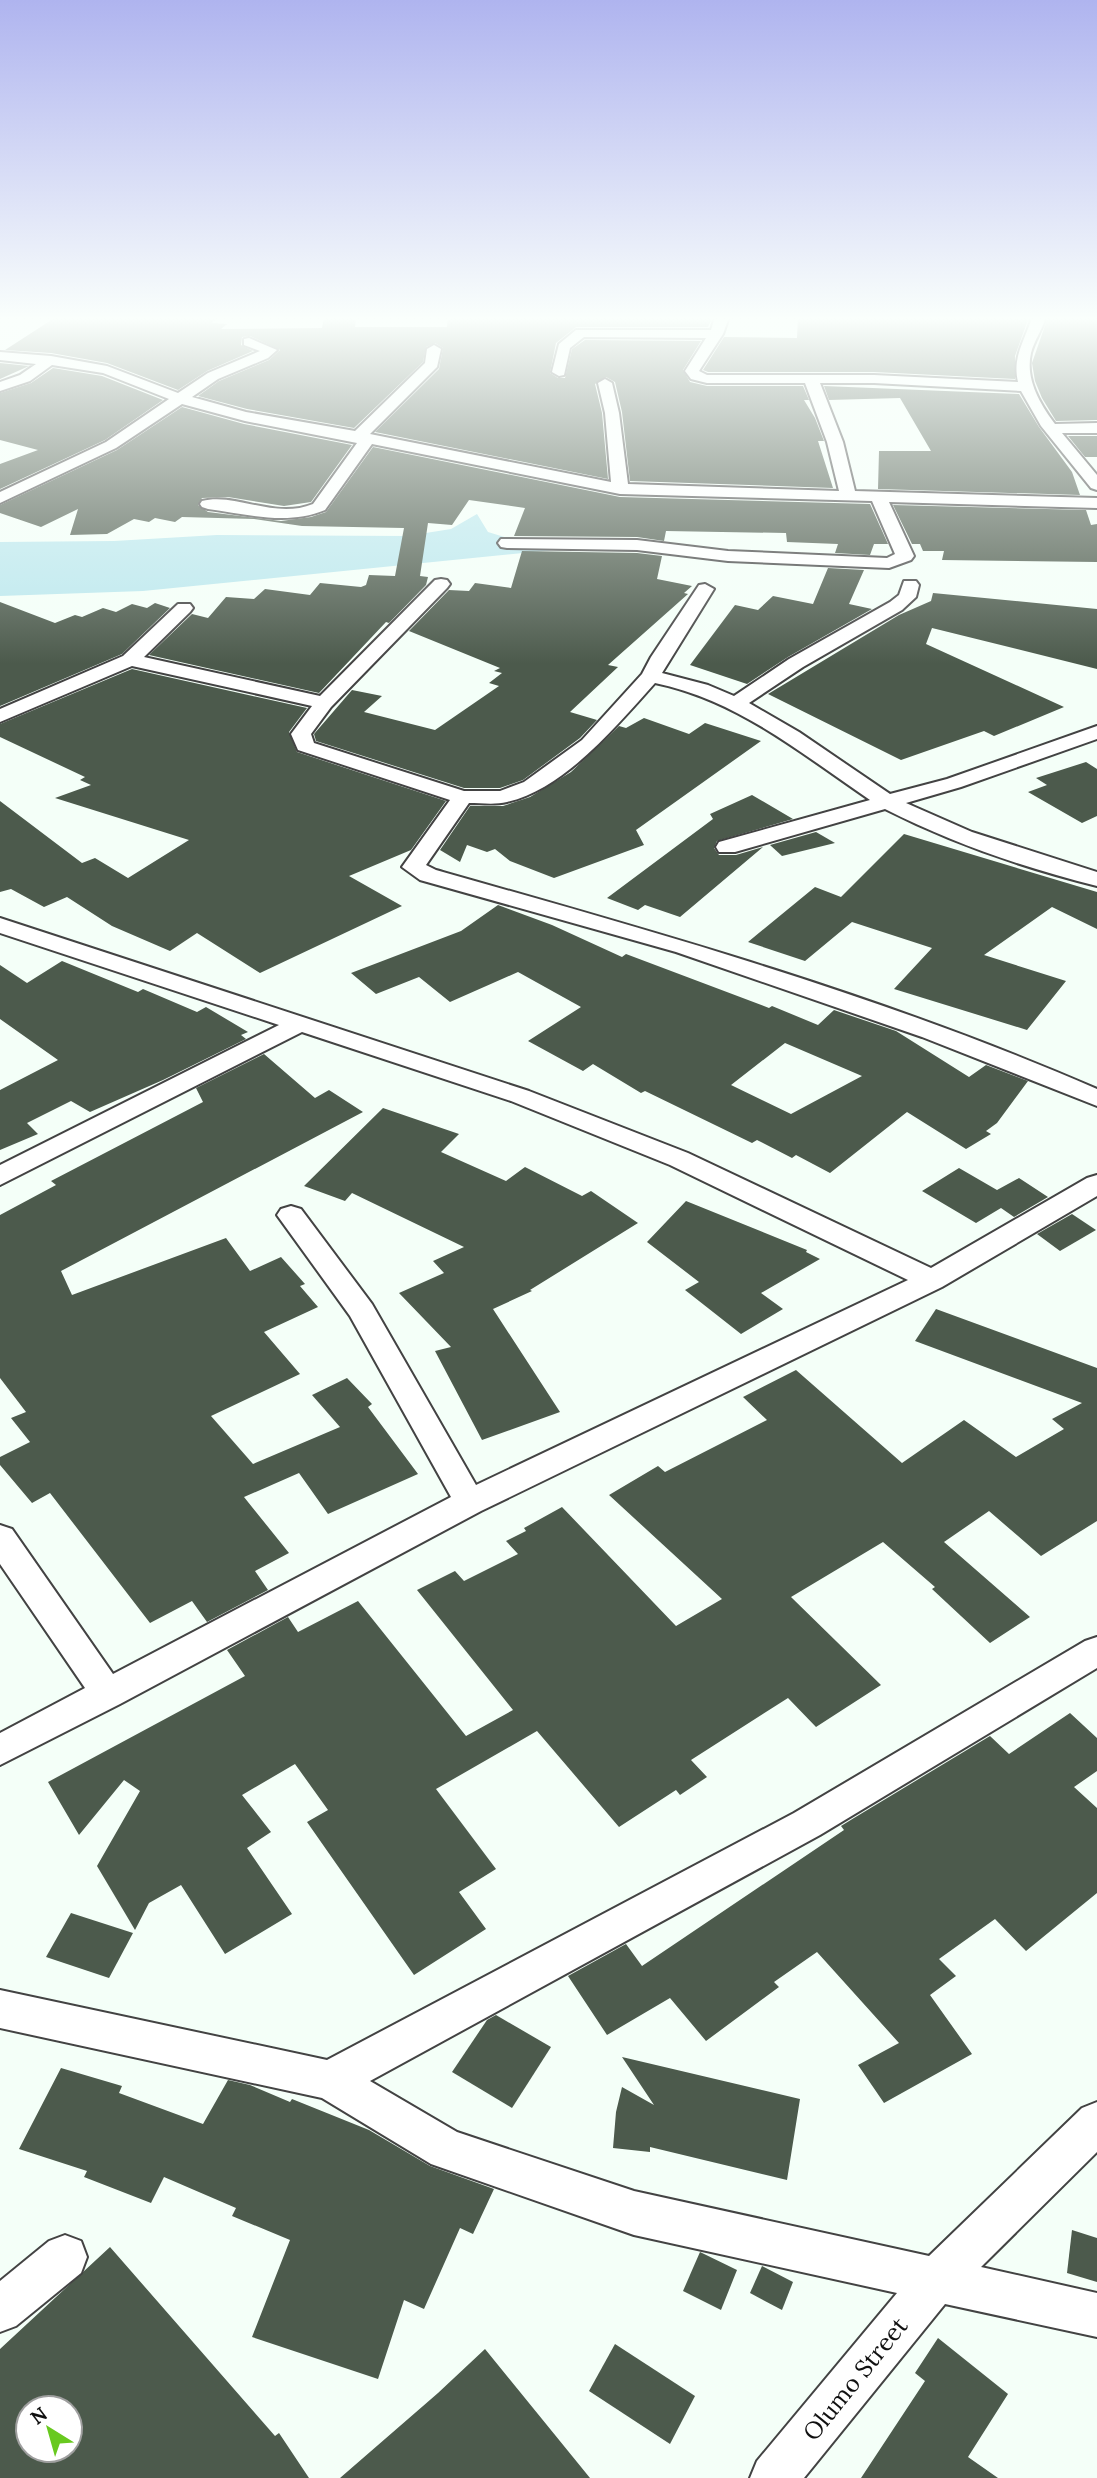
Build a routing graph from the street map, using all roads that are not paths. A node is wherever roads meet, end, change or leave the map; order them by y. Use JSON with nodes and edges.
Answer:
{"nodes":[{"id":1,"x":128,"y":433,"type":"edge"},
{"id":2,"x":330,"y":433,"type":"edge"},
{"id":3,"x":368,"y":433,"type":"edge"},
{"id":4,"x":614,"y":433,"type":"edge"},
{"id":5,"x":831,"y":433,"type":"edge"},
{"id":6,"x":1054,"y":433,"type":"edge"},
{"id":7,"x":362,"y":439,"type":"junction"},
{"id":8,"x":1097,"y":485,"type":"edge"},
{"id":9,"x":620,"y":489,"type":"junction"},
{"id":10,"x":848,"y":495,"type":"junction"},
{"id":11,"x":877,"y":496,"type":"junction"},
{"id":12,"x":0,"y":498,"type":"edge"},
{"id":13,"x":1097,"y":503,"type":"edge"},
{"id":14,"x":208,"y":504,"type":"dead end"},
{"id":15,"x":507,"y":543,"type":"dead end"},
{"id":16,"x":441,"y":584,"type":"dead end"},
{"id":17,"x":910,"y":585,"type":"dead end"},
{"id":18,"x":705,"y":589,"type":"dead end"},
{"id":19,"x":184,"y":608,"type":"dead end"},
{"id":20,"x":131,"y":660,"type":"junction"},
{"id":21,"x":651,"y":676,"type":"junction"},
{"id":22,"x":324,"y":703,"type":"junction"},
{"id":23,"x":737,"y":703,"type":"junction"},
{"id":24,"x":0,"y":716,"type":"edge"},
{"id":25,"x":1097,"y":732,"type":"edge"},
{"id":26,"x":463,"y":797,"type":"junction"},
{"id":27,"x":886,"y":800,"type":"junction"},
{"id":28,"x":727,"y":847,"type":"dead end"},
{"id":29,"x":1097,"y":879,"type":"edge"},
{"id":30,"x":0,"y":925,"type":"edge"},
{"id":31,"x":301,"y":1023,"type":"junction"},
{"id":32,"x":1097,"y":1098,"type":"edge"},
{"id":33,"x":0,"y":1176,"type":"edge"},
{"id":34,"x":1097,"y":1184,"type":"edge"},
{"id":35,"x":291,"y":1214,"type":"dead end"},
{"id":36,"x":932,"y":1280,"type":"junction"},
{"id":37,"x":470,"y":1502,"type":"junction"},
{"id":38,"x":0,"y":1538,"type":"edge"},
{"id":39,"x":1097,"y":1651,"type":"edge"},
{"id":40,"x":108,"y":1694,"type":"junction"},
{"id":41,"x":0,"y":1750,"type":"edge"},
{"id":42,"x":0,"y":2009,"type":"edge"},
{"id":43,"x":330,"y":2080,"type":"junction"},
{"id":44,"x":1097,"y":2123,"type":"edge"},
{"id":45,"x":65,"y":2257,"type":"dead end"},
{"id":46,"x":936,"y":2280,"type":"junction"},
{"id":47,"x":0,"y":2310,"type":"edge"},
{"id":48,"x":1097,"y":2315,"type":"edge"},
{"id":49,"x":774,"y":2478,"type":"edge"}],
"edges":[{"from":1,"to":12,"type":"street"},
{"from":2,"to":7,"type":"street"},
{"from":3,"to":7,"type":"street"},
{"from":4,"to":9,"type":"street"},
{"from":5,"to":10,"type":"street"},
{"from":6,"to":8,"type":"street"},
{"from":7,"to":9,"type":"street"},
{"from":7,"to":14,"type":"street"},
{"from":9,"to":10,"type":"street"},
{"from":10,"to":11,"type":"street"},
{"from":11,"to":13,"type":"street"},
{"from":11,"to":15,"type":"street"},
{"from":16,"to":22,"type":"street"},
{"from":17,"to":23,"type":"street"},
{"from":18,"to":21,"type":"street"},
{"from":19,"to":20,"type":"street"},
{"from":20,"to":22,"type":"street"},
{"from":20,"to":24,"type":"street"},
{"from":21,"to":23,"type":"street"},
{"from":21,"to":26,"type":"street"},
{"from":22,"to":26,"type":"street"},
{"from":23,"to":27,"type":"street"},
{"from":25,"to":27,"type":"street"},
{"from":26,"to":32,"type":"street"},
{"from":27,"to":28,"type":"street"},
{"from":27,"to":29,"type":"street"},
{"from":30,"to":31,"type":"street"},
{"from":31,"to":33,"type":"street"},
{"from":31,"to":36,"type":"street"},
{"from":34,"to":36,"type":"street"},
{"from":35,"to":37,"type":"street"},
{"from":36,"to":37,"type":"street"},
{"from":37,"to":40,"type":"street"},
{"from":38,"to":40,"type":"street"},
{"from":39,"to":43,"type":"street"},
{"from":40,"to":41,"type":"street"},
{"from":42,"to":43,"type":"street"},
{"from":43,"to":46,"type":"street"},
{"from":44,"to":46,"type":"street","name":"Olumo Street"},
{"from":45,"to":47,"type":"street"},
{"from":46,"to":48,"type":"street"},
{"from":46,"to":49,"type":"street","name":"Olumo Street"}]}
